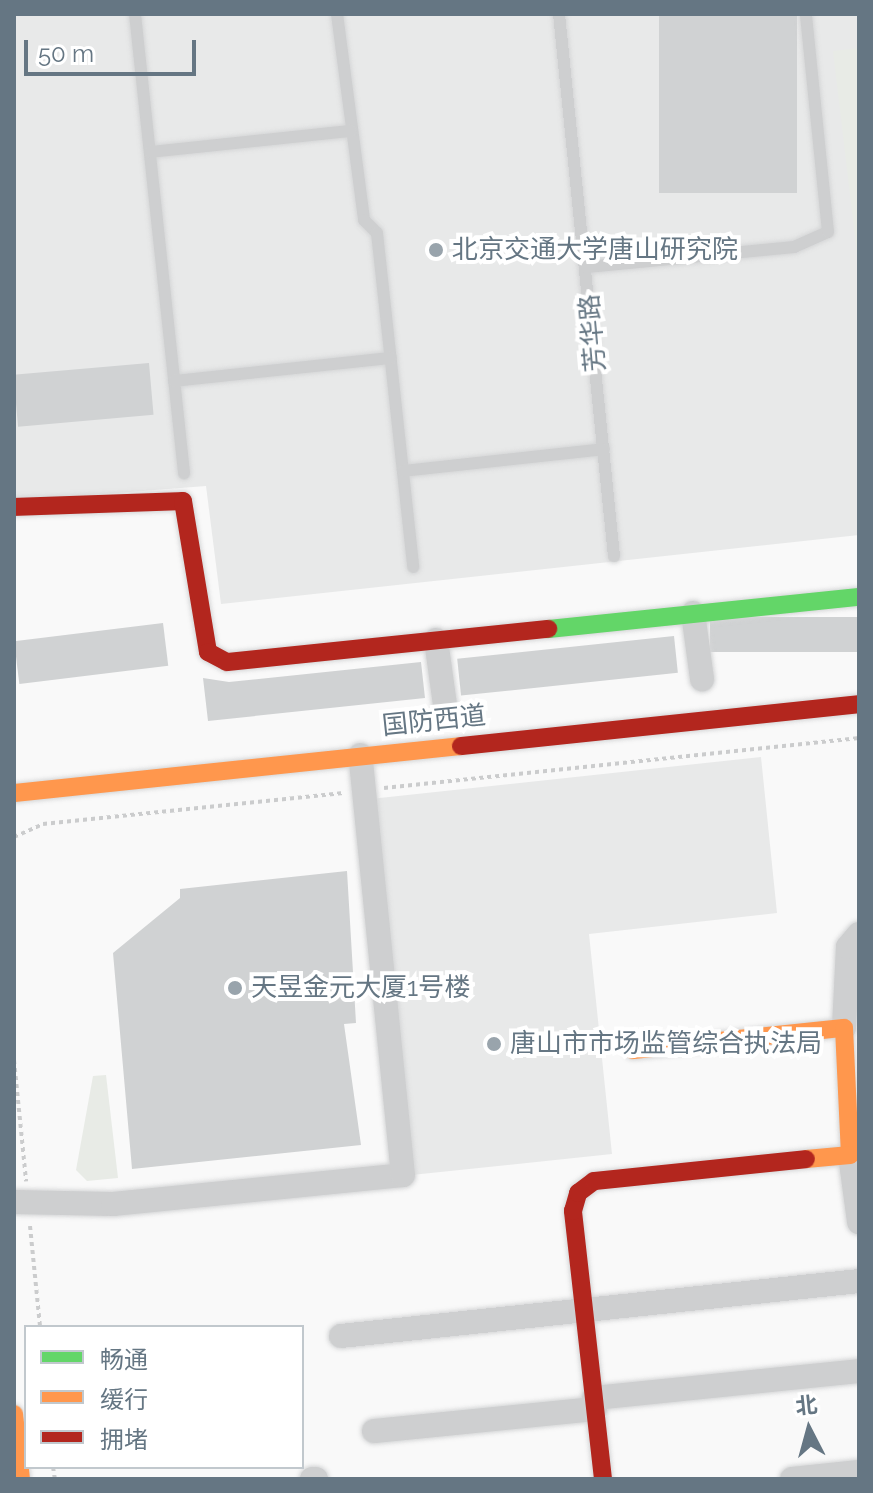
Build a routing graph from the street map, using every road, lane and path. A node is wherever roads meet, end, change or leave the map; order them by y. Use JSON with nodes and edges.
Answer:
{"nodes":[{"id":1,"x":135,"y":14,"type":"edge"},
{"id":2,"x":337,"y":14,"type":"edge"},
{"id":3,"x":559,"y":14,"type":"edge"},
{"id":4,"x":806,"y":14,"type":"edge"},
{"id":5,"x":351,"y":131,"type":"junction"},
{"id":6,"x":150,"y":152,"type":"junction"},
{"id":7,"x":587,"y":267,"type":"junction"},
{"id":8,"x":391,"y":358,"type":"junction"},
{"id":9,"x":174,"y":381,"type":"junction"},
{"id":10,"x":604,"y":449,"type":"junction"},
{"id":11,"x":403,"y":471,"type":"junction"},
{"id":12,"x":184,"y":473,"type":"dead end"},
{"id":13,"x":14,"y":507,"type":"edge"},
{"id":14,"x":614,"y":556,"type":"dead end"},
{"id":15,"x":413,"y":567,"type":"dead end"},
{"id":16,"x":859,"y":597,"type":"edge"},
{"id":17,"x":693,"y":613,"type":"junction"},
{"id":18,"x":436,"y":640,"type":"junction"},
{"id":19,"x":702,"y":679,"type":"dead end"},
{"id":20,"x":859,"y":704,"type":"edge"},
{"id":21,"x":445,"y":705,"type":"dead end"},
{"id":22,"x":859,"y":738,"type":"edge"},
{"id":23,"x":360,"y":755,"type":"junction"},
{"id":24,"x":364,"y":790,"type":"junction"},
{"id":25,"x":14,"y":793,"type":"edge"},
{"id":26,"x":14,"y":837,"type":"edge"},
{"id":27,"x":859,"y":934,"type":"edge"},
{"id":28,"x":848,"y":1038,"type":"edge"},
{"id":29,"x":633,"y":1050,"type":"dead end"},
{"id":30,"x":850,"y":1155,"type":"junction"},
{"id":31,"x":14,"y":1202,"type":"edge"},
{"id":32,"x":859,"y":1222,"type":"edge"},
{"id":33,"x":859,"y":1281,"type":"edge"},
{"id":34,"x":584,"y":1312,"type":"junction"},
{"id":35,"x":341,"y":1336,"type":"dead end"},
{"id":36,"x":859,"y":1371,"type":"edge"},
{"id":37,"x":594,"y":1403,"type":"junction"},
{"id":38,"x":14,"y":1414,"type":"edge"},
{"id":39,"x":14,"y":1422,"type":"edge"},
{"id":40,"x":374,"y":1431,"type":"dead end"},
{"id":41,"x":859,"y":1472,"type":"edge"},
{"id":42,"x":21,"y":1479,"type":"edge"},
{"id":43,"x":603,"y":1479,"type":"edge"},
{"id":44,"x":792,"y":1479,"type":"edge"}],
"edges":[{"from":1,"to":6,"type":"lane"},
{"from":2,"to":5,"type":"lane"},
{"from":3,"to":7,"type":"lane","name":"芳华路"},
{"from":4,"to":7,"type":"lane"},
{"from":5,"to":6,"type":"lane"},
{"from":5,"to":8,"type":"lane"},
{"from":6,"to":9,"type":"lane"},
{"from":7,"to":10,"type":"lane","name":"芳华路"},
{"from":8,"to":9,"type":"lane"},
{"from":8,"to":11,"type":"lane"},
{"from":9,"to":12,"type":"lane"},
{"from":10,"to":11,"type":"lane"},
{"from":10,"to":14,"type":"lane","name":"芳华路"},
{"from":11,"to":15,"type":"lane"},
{"from":13,"to":18,"type":"street"},
{"from":16,"to":17,"type":"street"},
{"from":17,"to":18,"type":"street"},
{"from":17,"to":19,"type":"street"},
{"from":18,"to":21,"type":"street"},
{"from":20,"to":23,"type":"street","name":"国防西道"},
{"from":22,"to":24,"type":"path"},
{"from":23,"to":24,"type":"street"},
{"from":23,"to":25,"type":"street","name":"国防西道"},
{"from":24,"to":26,"type":"path"},
{"from":24,"to":31,"type":"street"},
{"from":27,"to":28,"type":"street"},
{"from":28,"to":29,"type":"street"},
{"from":28,"to":30,"type":"street"},
{"from":30,"to":32,"type":"street"},
{"from":30,"to":34,"type":"street"},
{"from":33,"to":34,"type":"street"},
{"from":34,"to":35,"type":"street"},
{"from":34,"to":37,"type":"street"},
{"from":36,"to":37,"type":"street"},
{"from":37,"to":40,"type":"street"},
{"from":37,"to":43,"type":"street"},
{"from":38,"to":39,"type":"street"},
{"from":39,"to":42,"type":"street"},
{"from":41,"to":44,"type":"street"}]}
